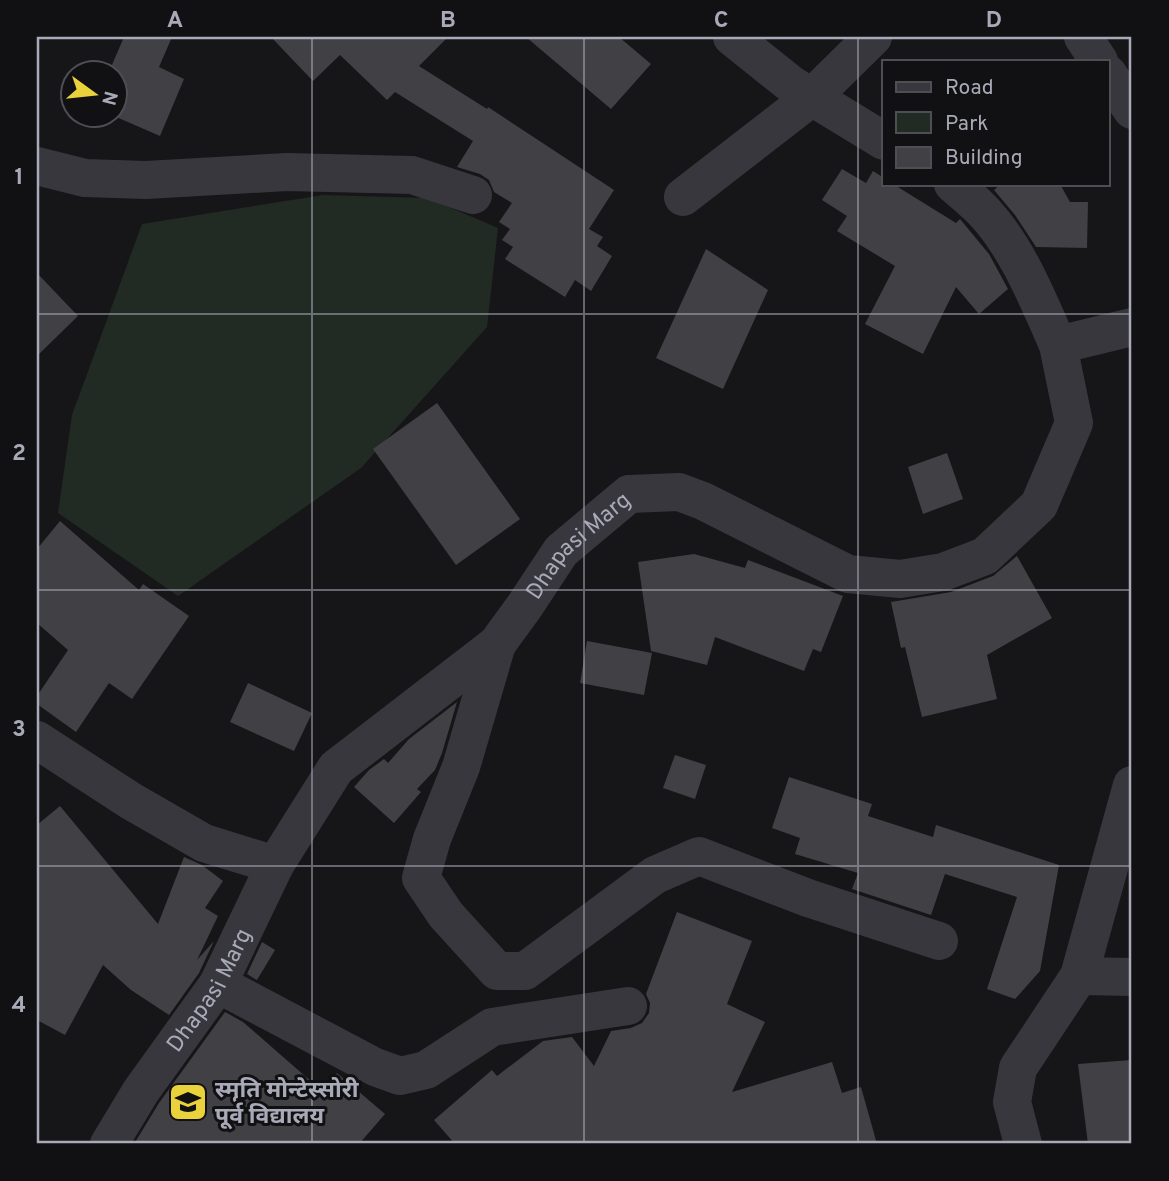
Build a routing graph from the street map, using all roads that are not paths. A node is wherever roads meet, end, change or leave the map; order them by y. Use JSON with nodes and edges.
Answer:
{"nodes":[{"id":1,"x":732,"y":37,"type":"edge"},
{"id":2,"x":873,"y":37,"type":"edge"},
{"id":3,"x":1083,"y":37,"type":"edge"},
{"id":4,"x":1098,"y":60,"type":"edge"},
{"id":5,"x":1110,"y":77,"type":"edge"},
{"id":6,"x":812,"y":97,"type":"junction"},
{"id":7,"x":1132,"y":110,"type":"edge"},
{"id":8,"x":882,"y":140,"type":"edge"},
{"id":9,"x":37,"y":166,"type":"edge"},
{"id":10,"x":955,"y":186,"type":"edge"},
{"id":11,"x":473,"y":195,"type":"dead end"},
{"id":12,"x":683,"y":197,"type":"dead end"},
{"id":13,"x":1132,"y":327,"type":"edge"},
{"id":14,"x":1058,"y":345,"type":"junction"},
{"id":15,"x":497,"y":643,"type":"junction"},
{"id":16,"x":37,"y":740,"type":"edge"},
{"id":17,"x":1132,"y":785,"type":"edge"},
{"id":18,"x":275,"y":865,"type":"junction"},
{"id":19,"x":939,"y":942,"type":"dead end"},
{"id":20,"x":1079,"y":976,"type":"junction"},
{"id":21,"x":1132,"y":977,"type":"edge"},
{"id":22,"x":218,"y":984,"type":"junction"},
{"id":23,"x":628,"y":1006,"type":"dead end"},
{"id":24,"x":109,"y":1144,"type":"edge"},
{"id":25,"x":1023,"y":1144,"type":"edge"}],
"edges":[{"from":1,"to":6,"type":"street"},
{"from":2,"to":6,"type":"street"},
{"from":3,"to":4,"type":"street"},
{"from":5,"to":7,"type":"street"},
{"from":6,"to":8,"type":"street"},
{"from":6,"to":12,"type":"street"},
{"from":9,"to":11,"type":"street"},
{"from":10,"to":14,"type":"street","name":"Dhapasi Marg"},
{"from":13,"to":14,"type":"street"},
{"from":14,"to":15,"type":"street","name":"Dhapasi Marg"},
{"from":15,"to":18,"type":"street","name":"Dhapasi Marg"},
{"from":15,"to":19,"type":"street"},
{"from":16,"to":18,"type":"street"},
{"from":17,"to":20,"type":"street"},
{"from":18,"to":22,"type":"street","name":"Dhapasi Marg"},
{"from":20,"to":21,"type":"street"},
{"from":20,"to":25,"type":"street"},
{"from":22,"to":23,"type":"street"},
{"from":22,"to":24,"type":"street","name":"Dhapasi Marg"}]}
